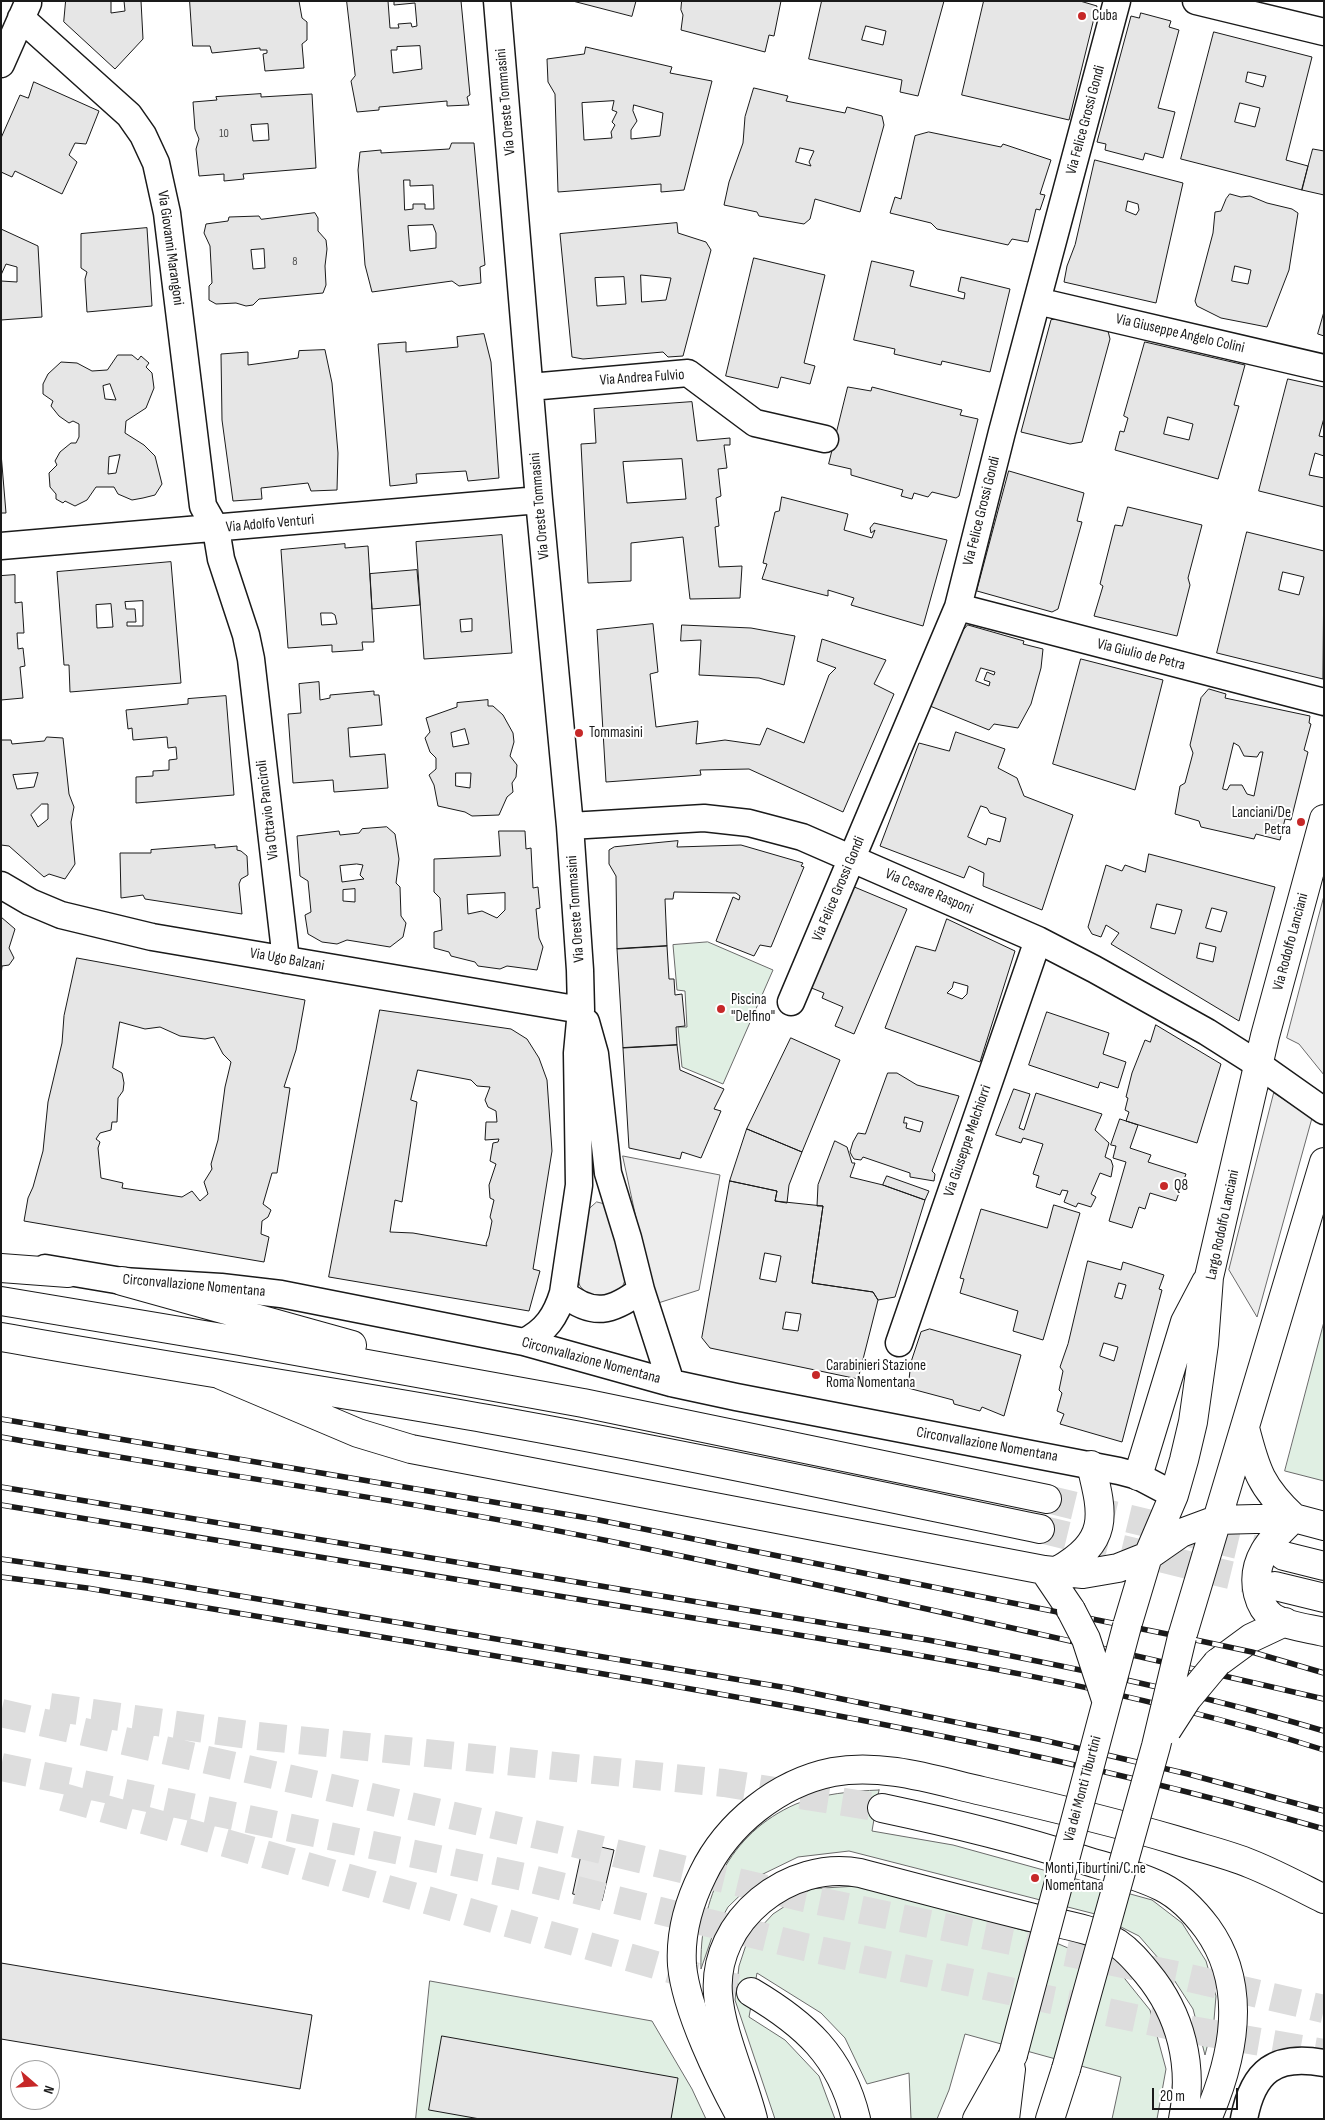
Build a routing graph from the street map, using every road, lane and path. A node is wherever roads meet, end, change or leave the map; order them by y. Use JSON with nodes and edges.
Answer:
{"nodes":[{"id":1,"x":497,"y":1,"type":"edge"},
{"id":2,"x":1118,"y":1,"type":"edge"},
{"id":3,"x":1196,"y":1,"type":"edge"},
{"id":4,"x":25,"y":10,"type":"edge"},
{"id":5,"x":1324,"y":32,"type":"edge"},
{"id":6,"x":1,"y":64,"type":"edge"},
{"id":7,"x":1037,"y":301,"type":"junction"},
{"id":8,"x":1324,"y":368,"type":"edge"},
{"id":9,"x":530,"y":386,"type":"junction"},
{"id":10,"x":825,"y":439,"type":"dead end"},
{"id":11,"x":539,"y":500,"type":"junction"},
{"id":12,"x":216,"y":529,"type":"junction"},
{"id":13,"x":1,"y":546,"type":"edge"},
{"id":14,"x":958,"y":607,"type":"junction"},
{"id":15,"x":1324,"y":702,"type":"edge"},
{"id":16,"x":1324,"y":819,"type":"edge"},
{"id":17,"x":570,"y":826,"type":"junction"},
{"id":18,"x":851,"y":858,"type":"junction"},
{"id":19,"x":1,"y":885,"type":"edge"},
{"id":20,"x":1038,"y":940,"type":"junction"},
{"id":21,"x":286,"y":960,"type":"junction"},
{"id":22,"x":791,"y":1002,"type":"dead end"},
{"id":23,"x":582,"y":1010,"type":"junction"},
{"id":24,"x":1259,"y":1065,"type":"junction"},
{"id":25,"x":1324,"y":1111,"type":"edge"},
{"id":26,"x":1324,"y":1162,"type":"edge"},
{"id":27,"x":1,"y":1259,"type":"edge"},
{"id":28,"x":1,"y":1268,"type":"edge"},
{"id":29,"x":68,"y":1273,"type":"junction"},
{"id":30,"x":1209,"y":1277,"type":"junction"},
{"id":31,"x":122,"y":1281,"type":"junction"},
{"id":32,"x":640,"y":1290,"type":"junction"},
{"id":33,"x":563,"y":1293,"type":"junction"},
{"id":34,"x":1,"y":1300,"type":"edge"},
{"id":35,"x":8,"y":1340,"type":"edge"},
{"id":36,"x":524,"y":1342,"type":"junction"},
{"id":37,"x":899,"y":1342,"type":"dead end"},
{"id":38,"x":221,"y":1376,"type":"junction"},
{"id":39,"x":672,"y":1382,"type":"junction"},
{"id":40,"x":518,"y":1392,"type":"junction"},
{"id":41,"x":1245,"y":1428,"type":"junction"},
{"id":42,"x":1091,"y":1464,"type":"junction"},
{"id":43,"x":1138,"y":1476,"type":"junction"},
{"id":44,"x":1174,"y":1495,"type":"junction"},
{"id":45,"x":1047,"y":1499,"type":"tunnel mouth"},
{"id":46,"x":1294,"y":1518,"type":"junction"},
{"id":47,"x":1216,"y":1520,"type":"junction"},
{"id":48,"x":1324,"y":1526,"type":"edge"},
{"id":49,"x":1040,"y":1529,"type":"tunnel mouth"},
{"id":50,"x":1148,"y":1556,"type":"junction"},
{"id":51,"x":1284,"y":1556,"type":"tunnel mouth"},
{"id":52,"x":1324,"y":1566,"type":"edge"},
{"id":53,"x":1050,"y":1570,"type":"junction"},
{"id":54,"x":1275,"y":1586,"type":"tunnel mouth"},
{"id":55,"x":1324,"y":1598,"type":"edge"},
{"id":56,"x":1285,"y":1622,"type":"junction"},
{"id":57,"x":1324,"y":1632,"type":"edge"},
{"id":58,"x":1106,"y":1700,"type":"junction"},
{"id":59,"x":1156,"y":1746,"type":"junction"},
{"id":60,"x":882,"y":1808,"type":"tunnel mouth"},
{"id":61,"x":1324,"y":1899,"type":"edge"},
{"id":62,"x":751,"y":1992,"type":"tunnel mouth"},
{"id":63,"x":1013,"y":2055,"type":"junction"},
{"id":64,"x":1324,"y":2063,"type":"edge"},
{"id":65,"x":1066,"y":2069,"type":"junction"},
{"id":66,"x":1246,"y":2110,"type":"edge"},
{"id":67,"x":742,"y":2119,"type":"edge"},
{"id":68,"x":753,"y":2119,"type":"edge"},
{"id":69,"x":856,"y":2119,"type":"edge"},
{"id":70,"x":977,"y":2119,"type":"edge"},
{"id":71,"x":1005,"y":2119,"type":"edge"},
{"id":72,"x":1050,"y":2119,"type":"edge"},
{"id":73,"x":1063,"y":2119,"type":"edge"},
{"id":74,"x":1183,"y":2119,"type":"edge"},
{"id":75,"x":1207,"y":2119,"type":"edge"}],
"edges":[{"from":1,"to":9,"type":"street","name":"Via Oreste Tommasini"},
{"from":2,"to":7,"type":"street","name":"Via Felice Grossi Gondi"},
{"from":3,"to":5,"type":"street"},
{"from":4,"to":6,"type":"street"},
{"from":4,"to":12,"type":"street","name":"Via Giovanni Marangoni"},
{"from":7,"to":8,"type":"street","name":"Via Giuseppe Angelo Colini"},
{"from":7,"to":14,"type":"street","name":"Via Felice Grossi Gondi"},
{"from":9,"to":10,"type":"street","name":"Via Andrea Fulvio"},
{"from":9,"to":11,"type":"street","name":"Via Oreste Tommasini"},
{"from":11,"to":12,"type":"street","name":"Via Adolfo Venturi"},
{"from":11,"to":17,"type":"street","name":"Via Oreste Tommasini"},
{"from":12,"to":13,"type":"street","name":"Via Adolfo Venturi"},
{"from":12,"to":21,"type":"street","name":"Via Ottavio Panciroli"},
{"from":14,"to":15,"type":"street","name":"Via Giulio de Petra"},
{"from":14,"to":18,"type":"street","name":"Via Felice Grossi Gondi"},
{"from":16,"to":24,"type":"main road","name":"Via Rodolfo Lanciani"},
{"from":17,"to":18,"type":"street","name":"Via Cesare Rasponi"},
{"from":17,"to":23,"type":"street","name":"Via Oreste Tommasini"},
{"from":18,"to":20,"type":"street","name":"Via Cesare Rasponi"},
{"from":18,"to":22,"type":"street","name":"Via Felice Grossi Gondi"},
{"from":19,"to":21,"type":"street","name":"Via Ugo Balzani"},
{"from":20,"to":24,"type":"street","name":"Via Cesare Rasponi"},
{"from":20,"to":37,"type":"street","name":"Via Giuseppe Melchiorri"},
{"from":21,"to":23,"type":"street","name":"Via Ugo Balzani"},
{"from":23,"to":32,"type":"street","name":"Via Oreste Tommasini"},
{"from":23,"to":33,"type":"street","name":"Via Oreste Tommasini"},
{"from":24,"to":25,"type":"street"},
{"from":24,"to":30,"type":"main road","name":"Largo Rodolfo Lanciani"},
{"from":26,"to":41,"type":"main road"},
{"from":27,"to":29,"type":"street","name":"Circonvallazione Nomentana"},
{"from":28,"to":29,"type":"main road"},
{"from":29,"to":31,"type":"street","name":"Circonvallazione Nomentana"},
{"from":30,"to":43,"type":"main road"},
{"from":30,"to":44,"type":"main road","name":"Largo Rodolfo Lanciani"},
{"from":31,"to":36,"type":"street","name":"Circonvallazione Nomentana"},
{"from":31,"to":40,"type":"main road"},
{"from":32,"to":33,"type":"street"},
{"from":32,"to":39,"type":"street","name":"Via Oreste Tommasini"},
{"from":33,"to":36,"type":"street","name":"Via Oreste Tommasini"},
{"from":34,"to":40,"type":"main road"},
{"from":35,"to":38,"type":"main road"},
{"from":36,"to":39,"type":"street","name":"Circonvallazione Nomentana"},
{"from":38,"to":49,"type":"main road"},
{"from":38,"to":53,"type":"main road"},
{"from":39,"to":42,"type":"street","name":"Circonvallazione Nomentana"},
{"from":40,"to":45,"type":"main road"},
{"from":41,"to":46,"type":"main road"},
{"from":41,"to":47,"type":"main road"},
{"from":42,"to":43,"type":"street","name":"Circonvallazione Nomentana"},
{"from":42,"to":53,"type":"main road"},
{"from":43,"to":44,"type":"street","name":"Circonvallazione Nomentana"},
{"from":44,"to":47,"type":"main road"},
{"from":44,"to":50,"type":"main road","name":"Via dei Monti Tiburtini"},
{"from":46,"to":47,"type":"main road"},
{"from":46,"to":48,"type":"main road"},
{"from":46,"to":56,"type":"main road"},
{"from":47,"to":50,"type":"main road"},
{"from":47,"to":59,"type":"main road","bridge":true},
{"from":50,"to":53,"type":"main road"},
{"from":50,"to":58,"type":"main road","name":"Via dei Monti Tiburtini","bridge":true},
{"from":51,"to":52,"type":"main road"},
{"from":53,"to":58,"type":"main road","bridge":true},
{"from":54,"to":55,"type":"main road"},
{"from":56,"to":57,"type":"main road"},
{"from":56,"to":59,"type":"main road","bridge":true},
{"from":58,"to":63,"type":"main road","name":"Via dei Monti Tiburtini","bridge":true},
{"from":59,"to":65,"type":"main road","bridge":true},
{"from":60,"to":75,"type":"main road"},
{"from":61,"to":67,"type":"main road"},
{"from":62,"to":69,"type":"main road"},
{"from":63,"to":70,"type":"main road"},
{"from":63,"to":71,"type":"main road","name":"Via dei Monti Tiburtini"},
{"from":64,"to":66,"type":"street"},
{"from":65,"to":72,"type":"main road"},
{"from":65,"to":73,"type":"main road"},
{"from":68,"to":74,"type":"main road"}]}
